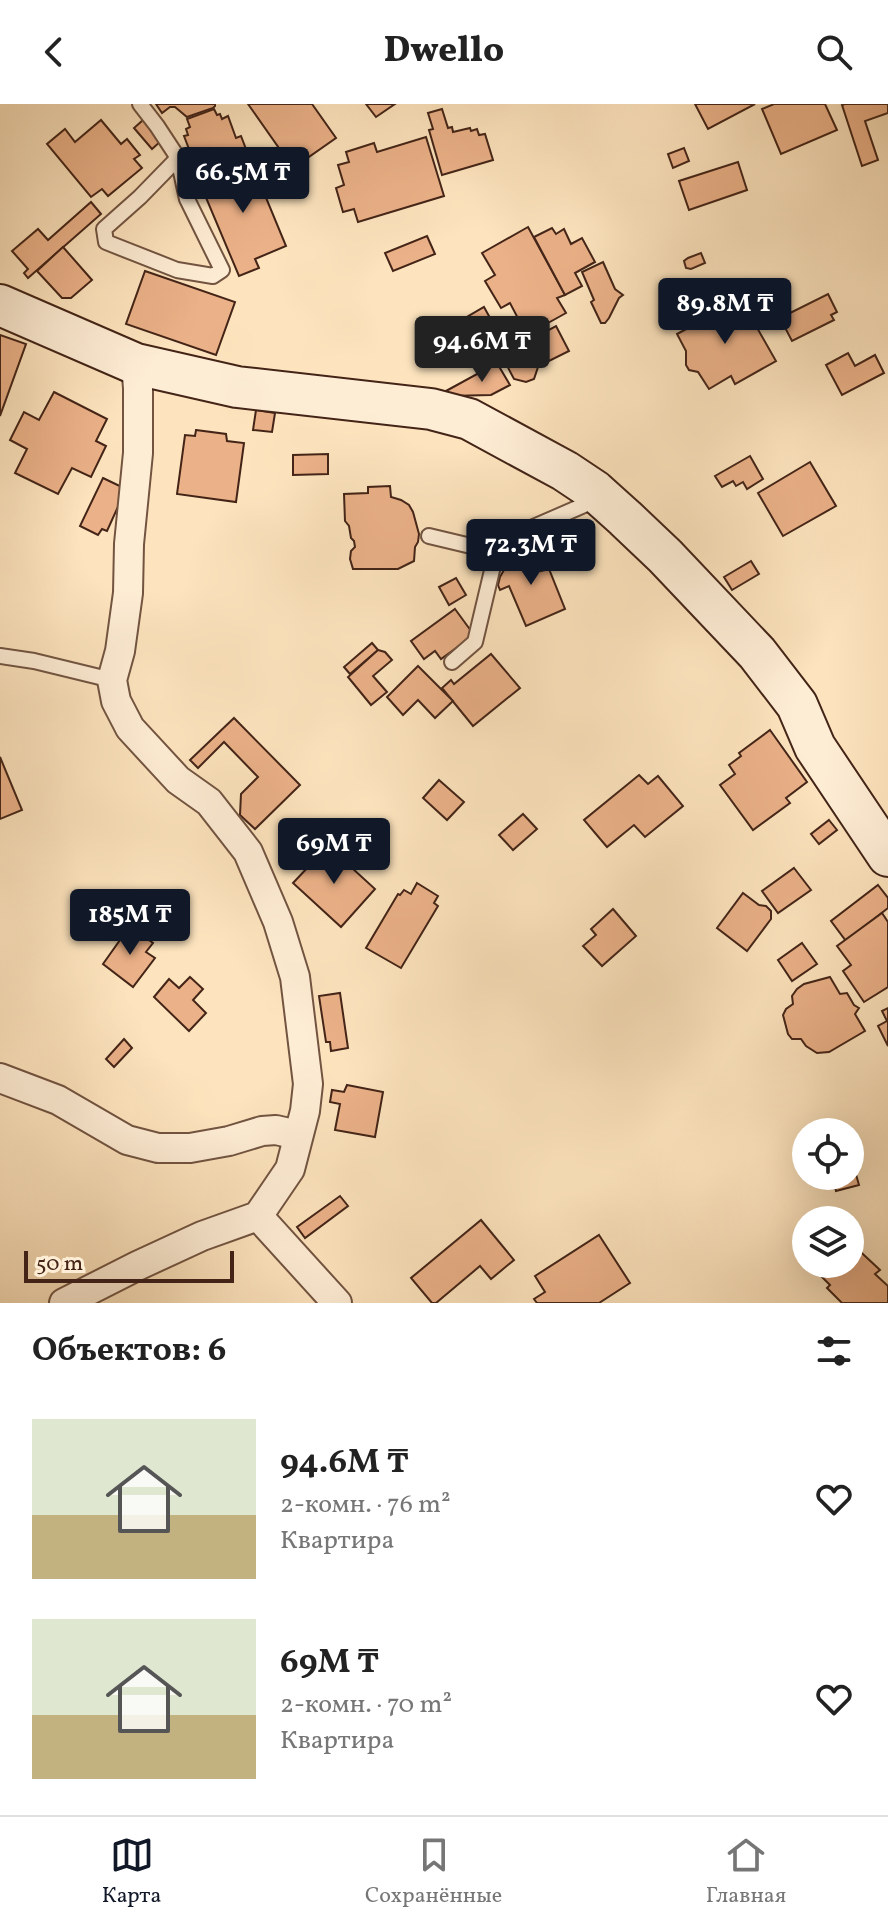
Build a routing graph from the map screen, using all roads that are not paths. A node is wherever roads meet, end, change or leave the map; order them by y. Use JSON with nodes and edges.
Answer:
{"nodes":[{"id":1,"x":140,"y":104,"type":"edge"},
{"id":2,"x":178,"y":158,"type":"junction"},
{"id":3,"x":0,"y":305,"type":"edge"},
{"id":4,"x":136,"y":364,"type":"junction"},
{"id":5,"x":602,"y":497,"type":"junction"},
{"id":6,"x":429,"y":536,"type":"dead end"},
{"id":7,"x":498,"y":545,"type":"junction"},
{"id":8,"x":0,"y":656,"type":"edge"},
{"id":9,"x":452,"y":662,"type":"dead end"},
{"id":10,"x":112,"y":680,"type":"junction"},
{"id":11,"x":888,"y":856,"type":"edge"},
{"id":12,"x":0,"y":1078,"type":"edge"},
{"id":13,"x":298,"y":1135,"type":"junction"},
{"id":14,"x":258,"y":1216,"type":"junction"},
{"id":15,"x":64,"y":1303,"type":"edge"},
{"id":16,"x":337,"y":1303,"type":"edge"}],
"edges":[{"from":1,"to":2,"type":"lane"},
{"from":2,"to":2,"type":"lane"},
{"from":3,"to":4,"type":"street"},
{"from":4,"to":5,"type":"street"},
{"from":4,"to":10,"type":"street"},
{"from":5,"to":7,"type":"lane"},
{"from":5,"to":11,"type":"street"},
{"from":6,"to":7,"type":"lane"},
{"from":7,"to":9,"type":"lane"},
{"from":8,"to":10,"type":"lane"},
{"from":10,"to":13,"type":"street"},
{"from":12,"to":13,"type":"street"},
{"from":13,"to":14,"type":"street"},
{"from":14,"to":15,"type":"street"},
{"from":14,"to":16,"type":"street"}]}
